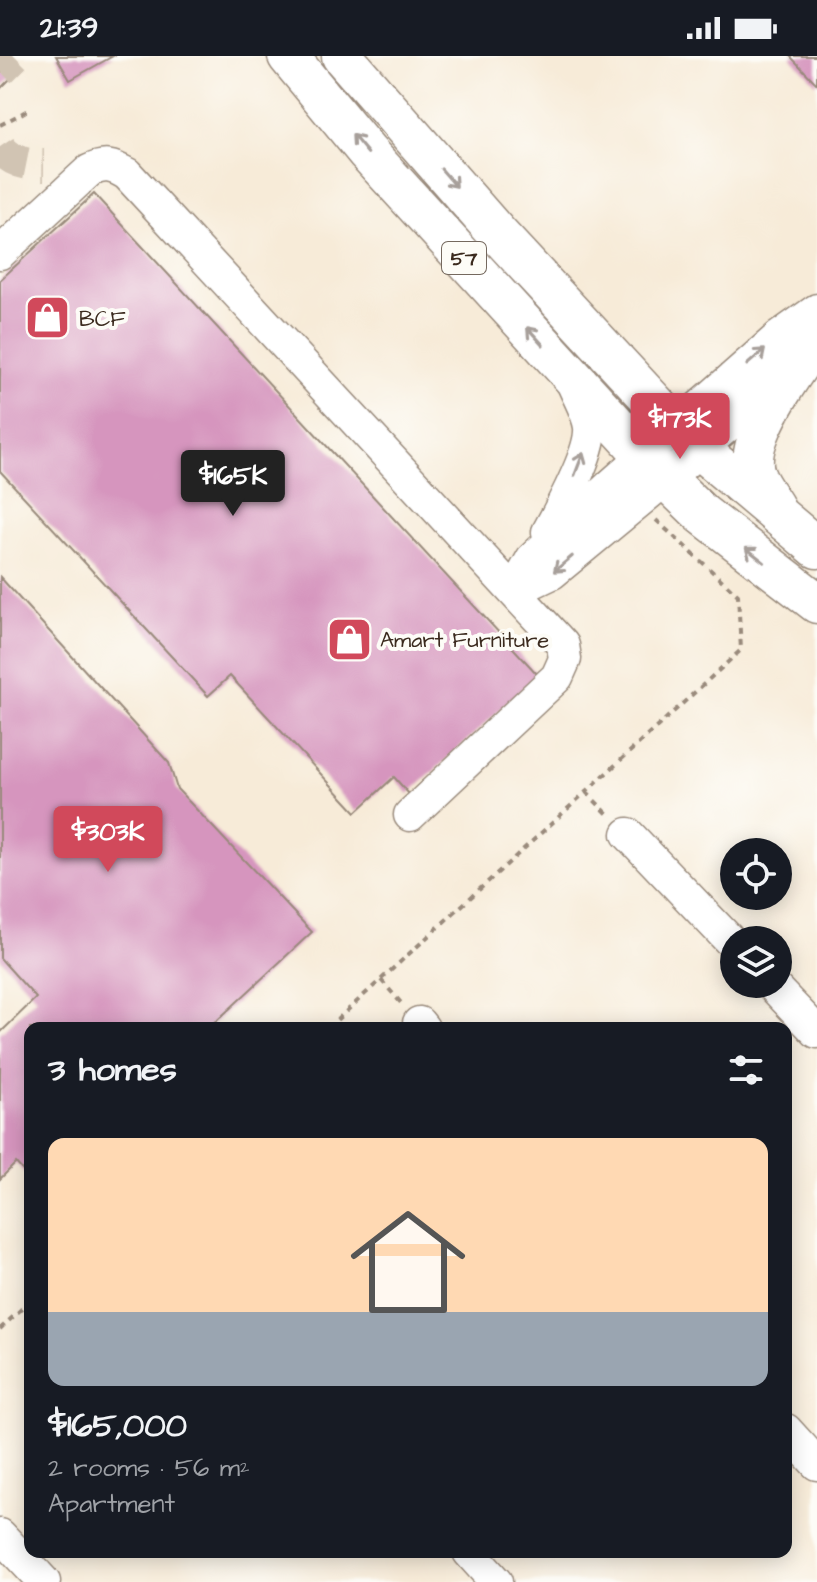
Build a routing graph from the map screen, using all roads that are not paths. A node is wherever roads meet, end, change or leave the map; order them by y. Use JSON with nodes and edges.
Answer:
{"nodes":[{"id":1,"x":288,"y":56,"type":"edge"},
{"id":2,"x":342,"y":56,"type":"edge"},
{"id":3,"x":0,"y":253,"type":"edge"},
{"id":4,"x":817,"y":310,"type":"edge"},
{"id":5,"x":817,"y":328,"type":"edge"},
{"id":6,"x":817,"y":338,"type":"edge"},
{"id":7,"x":568,"y":372,"type":"junction"},
{"id":8,"x":688,"y":438,"type":"junction"},
{"id":9,"x":650,"y":478,"type":"junction"},
{"id":10,"x":780,"y":518,"type":"junction"},
{"id":11,"x":817,"y":548,"type":"edge"},
{"id":12,"x":532,"y":559,"type":"junction"},
{"id":13,"x":514,"y":591,"type":"junction"},
{"id":14,"x":817,"y":603,"type":"edge"},
{"id":15,"x":410,"y":815,"type":"dead end"},
{"id":16,"x":628,"y":834,"type":"dead end"},
{"id":17,"x":720,"y":930,"type":"edge"},
{"id":18,"x":784,"y":998,"type":"edge"},
{"id":19,"x":817,"y":1032,"type":"edge"},
{"id":20,"x":792,"y":1437,"type":"edge"},
{"id":21,"x":817,"y":1464,"type":"edge"},
{"id":22,"x":0,"y":1535,"type":"edge"},
{"id":23,"x":474,"y":1558,"type":"edge"},
{"id":24,"x":44,"y":1582,"type":"edge"},
{"id":25,"x":496,"y":1582,"type":"edge"}],
"edges":[{"from":7,"to":1,"type":"main road","number":"57","one_way":true},
{"from":2,"to":8,"type":"main road","number":"57","one_way":true},
{"from":3,"to":13,"type":"street"},
{"from":8,"to":4,"type":"street","one_way":true},
{"from":5,"to":8,"type":"street"},
{"from":6,"to":10,"type":"main road"},
{"from":7,"to":9,"type":"main road","number":"57"},
{"from":12,"to":7,"type":"street","one_way":true},
{"from":8,"to":9,"type":"street"},
{"from":8,"to":10,"type":"main road","number":"57"},
{"from":9,"to":12,"type":"street"},
{"from":9,"to":13,"type":"street","one_way":true},
{"from":14,"to":9,"type":"main road","number":"57","one_way":true},
{"from":10,"to":11,"type":"main road","number":"57"},
{"from":12,"to":13,"type":"street"},
{"from":13,"to":15,"type":"street"},
{"from":16,"to":17,"type":"street"},
{"from":18,"to":19,"type":"street"},
{"from":20,"to":21,"type":"street"},
{"from":22,"to":24,"type":"street"},
{"from":23,"to":25,"type":"street"}]}
